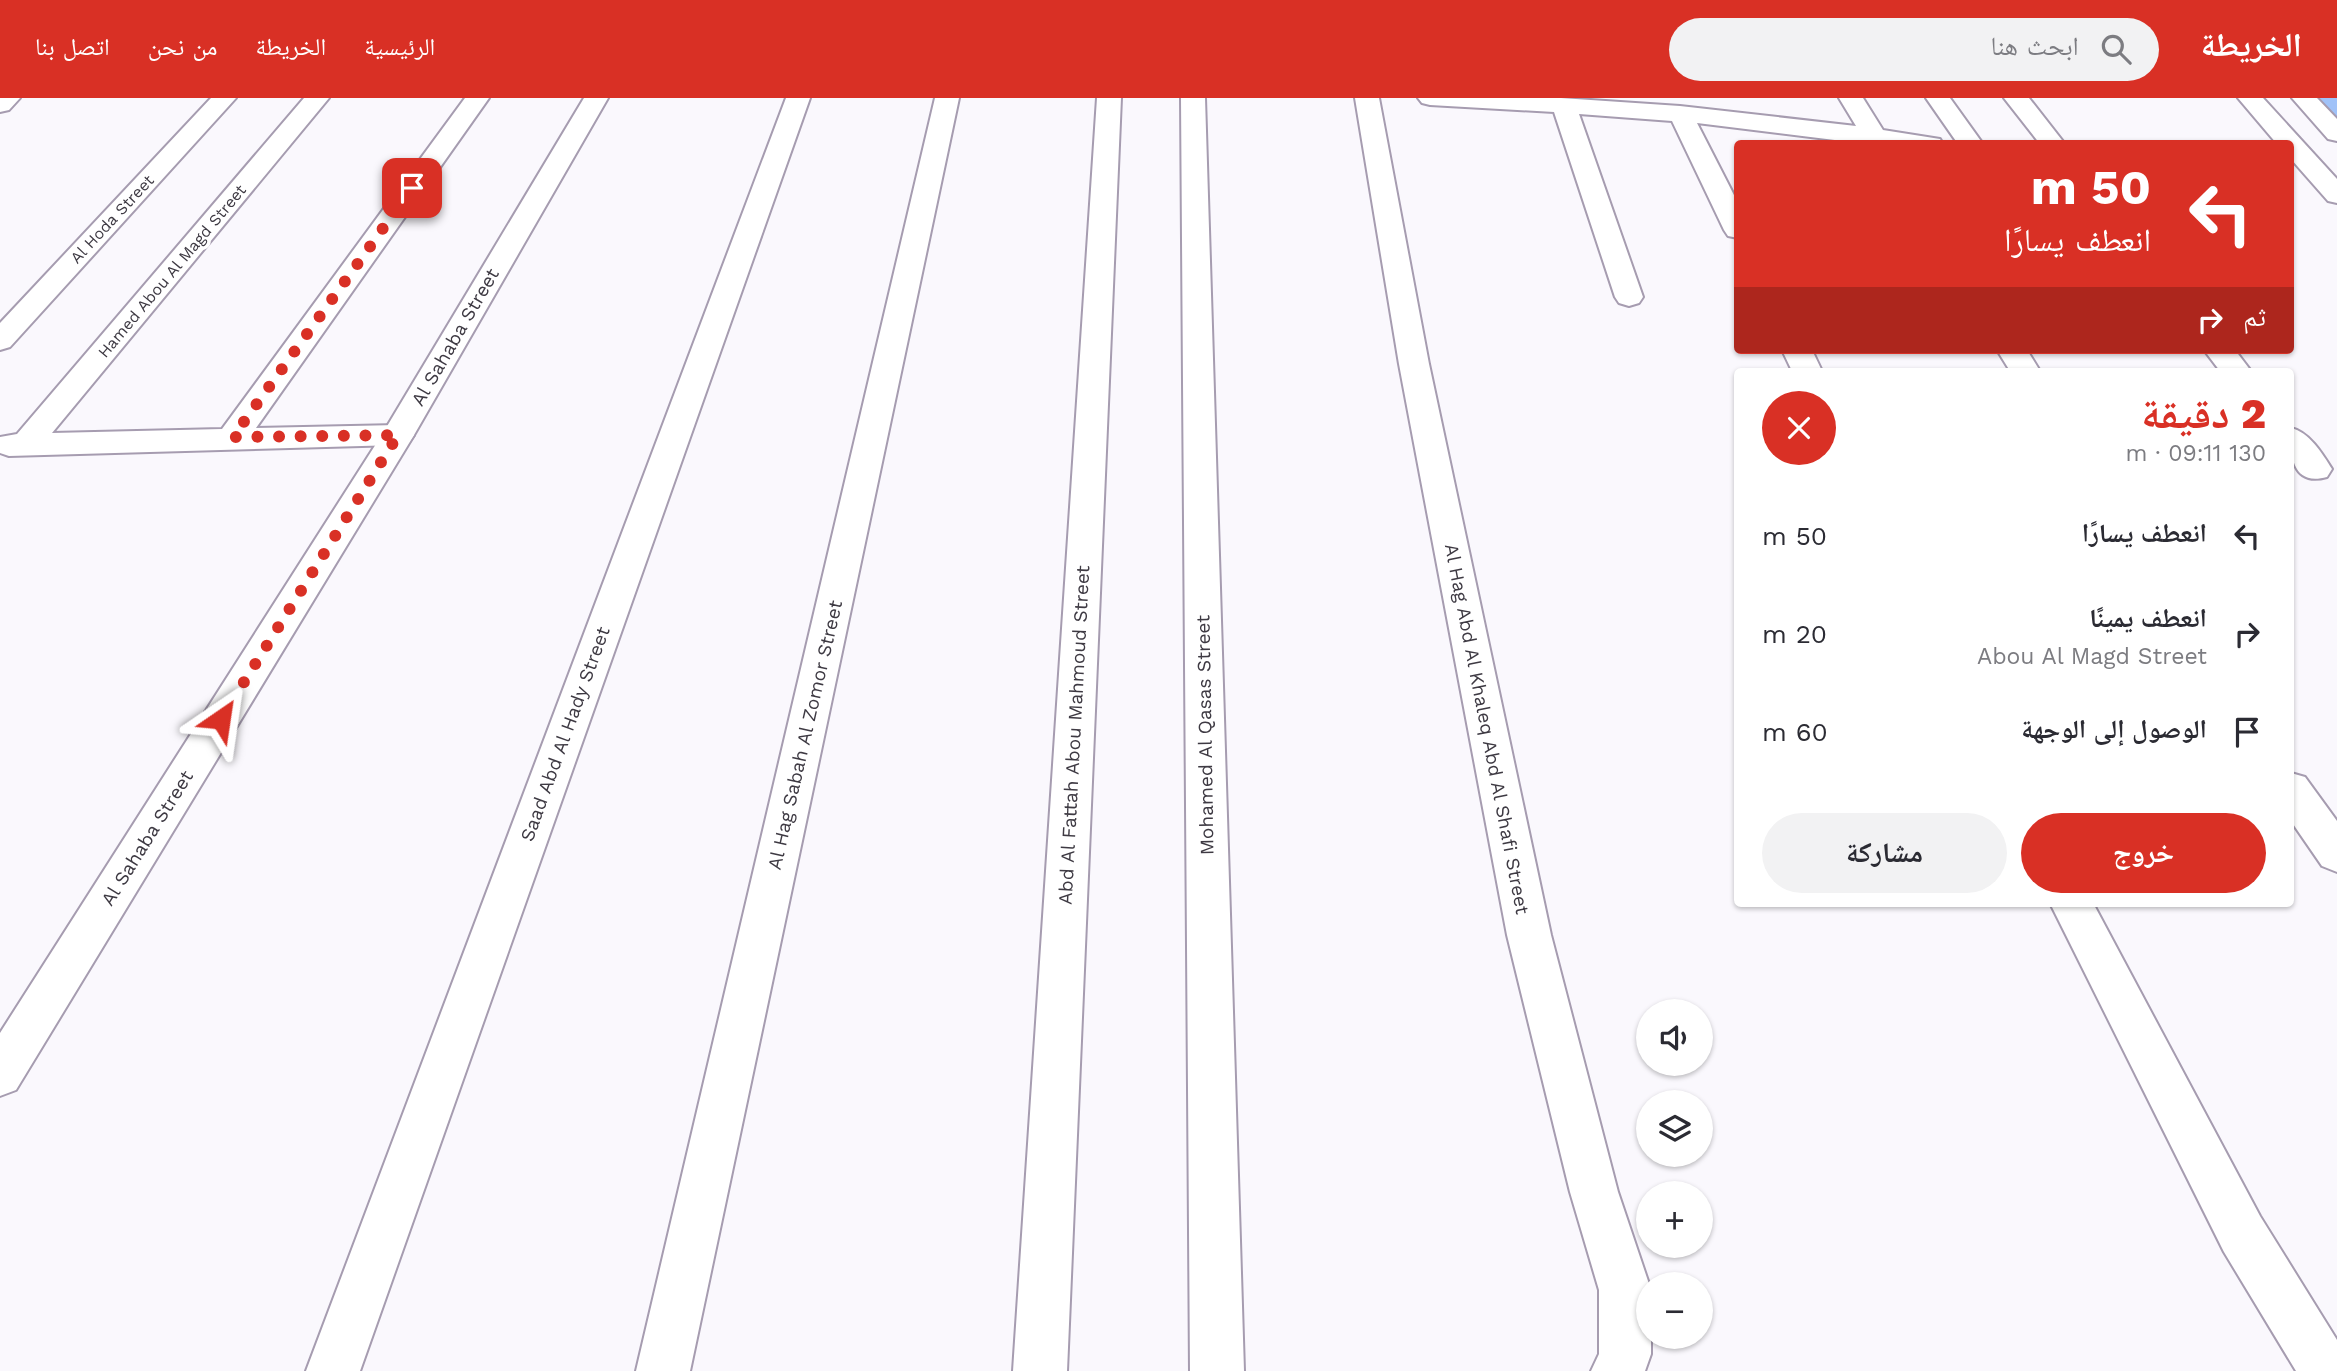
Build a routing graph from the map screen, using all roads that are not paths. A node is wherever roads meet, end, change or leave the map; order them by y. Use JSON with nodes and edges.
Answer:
{"nodes":[{"id":1,"x":8,"y":98,"type":"edge"},
{"id":2,"x":224,"y":98,"type":"edge"},
{"id":3,"x":317,"y":98,"type":"edge"},
{"id":4,"x":477,"y":98,"type":"edge"},
{"id":5,"x":596,"y":98,"type":"edge"},
{"id":6,"x":798,"y":98,"type":"edge"},
{"id":7,"x":947,"y":98,"type":"edge"},
{"id":8,"x":1109,"y":98,"type":"edge"},
{"id":9,"x":1193,"y":98,"type":"edge"},
{"id":10,"x":1367,"y":98,"type":"edge"},
{"id":11,"x":1430,"y":98,"type":"edge"},
{"id":12,"x":1851,"y":98,"type":"edge"},
{"id":13,"x":1938,"y":98,"type":"edge"},
{"id":14,"x":2016,"y":98,"type":"edge"},
{"id":15,"x":2250,"y":98,"type":"edge"},
{"id":16,"x":2304,"y":98,"type":"edge"},
{"id":17,"x":1501,"y":100,"type":"edge"},
{"id":18,"x":1605,"y":103,"type":"edge"},
{"id":19,"x":0,"y":105,"type":"edge"},
{"id":20,"x":1564,"y":106,"type":"junction"},
{"id":21,"x":1730,"y":108,"type":"edge"},
{"id":22,"x":1680,"y":113,"type":"junction"},
{"id":23,"x":2337,"y":134,"type":"edge"},
{"id":24,"x":1877,"y":139,"type":"edge"},
{"id":25,"x":1968,"y":140,"type":"edge"},
{"id":26,"x":2050,"y":140,"type":"edge"},
{"id":27,"x":2289,"y":140,"type":"edge"},
{"id":28,"x":2294,"y":145,"type":"edge"},
{"id":29,"x":2294,"y":180,"type":"edge"},
{"id":30,"x":2333,"y":187,"type":"edge"},
{"id":31,"x":1734,"y":222,"type":"edge"},
{"id":32,"x":1629,"y":297,"type":"dead end"},
{"id":33,"x":0,"y":341,"type":"edge"},
{"id":34,"x":2222,"y":354,"type":"edge"},
{"id":35,"x":2234,"y":368,"type":"edge"},
{"id":36,"x":398,"y":435,"type":"junction"},
{"id":37,"x":233,"y":437,"type":"junction"},
{"id":38,"x":2294,"y":442,"type":"edge"},
{"id":39,"x":13,"y":445,"type":"edge"},
{"id":40,"x":2316,"y":469,"type":"dead end"},
{"id":41,"x":2294,"y":793,"type":"edge"},
{"id":42,"x":2337,"y":854,"type":"edge"},
{"id":43,"x":2073,"y":907,"type":"edge"},
{"id":44,"x":0,"y":1074,"type":"edge"},
{"id":45,"x":1621,"y":1362,"type":"edge"},
{"id":46,"x":333,"y":1371,"type":"edge"},
{"id":47,"x":663,"y":1371,"type":"edge"},
{"id":48,"x":1040,"y":1371,"type":"edge"},
{"id":49,"x":1217,"y":1371,"type":"edge"},
{"id":50,"x":2326,"y":1371,"type":"edge"}],
"edges":[{"from":1,"to":19,"type":"street"},
{"from":2,"to":33,"type":"street","name":"Al Hoda Street"},
{"from":3,"to":39,"type":"street","name":"Hamed Abou Al Magd Street"},
{"from":4,"to":37,"type":"street"},
{"from":5,"to":36,"type":"street","name":"Al Sahaba Street"},
{"from":6,"to":46,"type":"street","name":"Saad Abd Al Hady Street"},
{"from":7,"to":47,"type":"street","name":"Al Hag Sabah Al Zomor Street"},
{"from":8,"to":48,"type":"street","name":"Abd Al Fattah Abou Mahmoud Street"},
{"from":9,"to":49,"type":"street","name":"Mohamed Al Qasas Street"},
{"from":10,"to":45,"type":"street","name":"Al Hag Abd Al Khaleq Abd Al Shafi Street"},
{"from":11,"to":17,"type":"street"},
{"from":12,"to":24,"type":"street"},
{"from":13,"to":25,"type":"street"},
{"from":14,"to":26,"type":"street"},
{"from":15,"to":27,"type":"street"},
{"from":16,"to":23,"type":"street"},
{"from":17,"to":20,"type":"street"},
{"from":18,"to":20,"type":"street"},
{"from":18,"to":22,"type":"street"},
{"from":20,"to":32,"type":"street"},
{"from":21,"to":22,"type":"street"},
{"from":21,"to":24,"type":"street"},
{"from":22,"to":31,"type":"street"},
{"from":28,"to":30,"type":"street"},
{"from":29,"to":30,"type":"street"},
{"from":34,"to":35,"type":"street"},
{"from":36,"to":37,"type":"street"},
{"from":36,"to":44,"type":"street","name":"Al Sahaba Street"},
{"from":37,"to":39,"type":"street"},
{"from":38,"to":40,"type":"street"},
{"from":41,"to":42,"type":"street"},
{"from":43,"to":50,"type":"street"}]}
